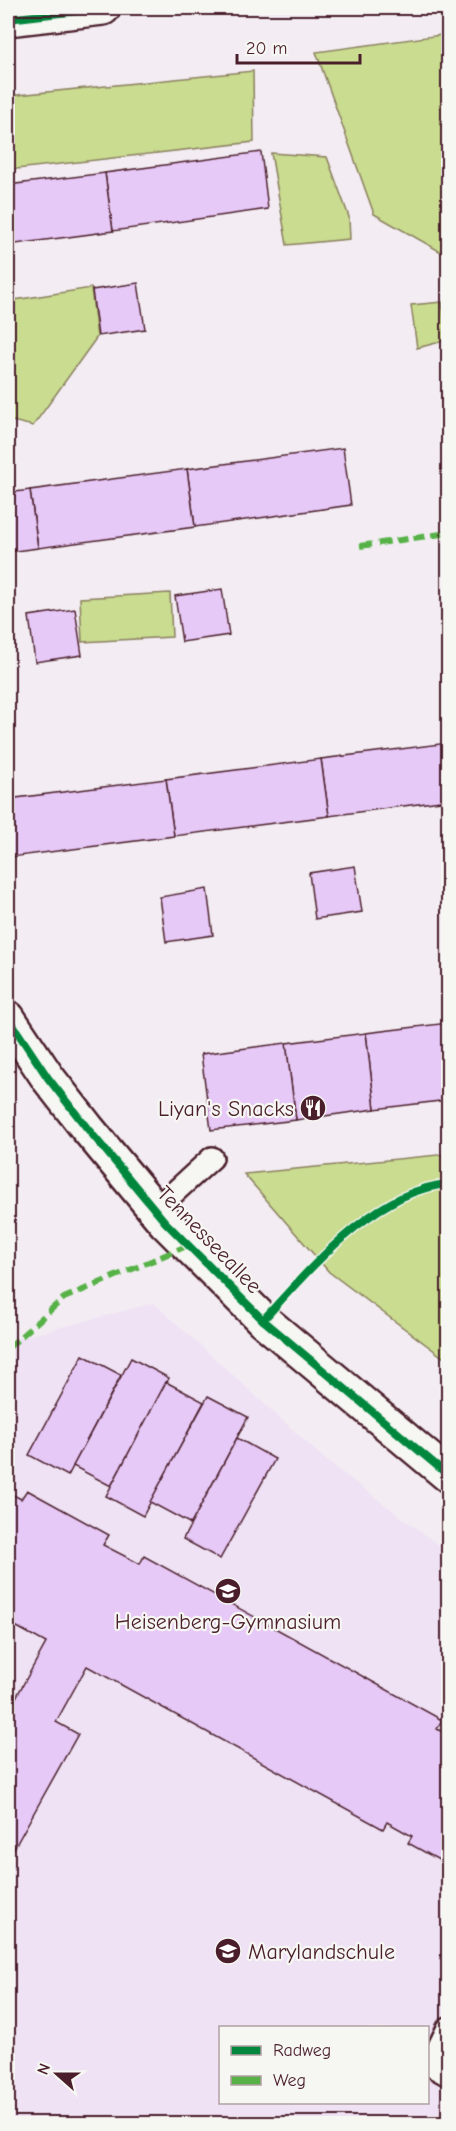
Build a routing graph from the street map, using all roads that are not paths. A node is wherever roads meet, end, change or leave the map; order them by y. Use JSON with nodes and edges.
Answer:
{"nodes":[{"id":1,"x":103,"y":8,"type":"edge"},
{"id":2,"x":8,"y":19,"type":"edge"},
{"id":3,"x":8,"y":1018,"type":"edge"},
{"id":4,"x":212,"y":1158,"type":"dead end"},
{"id":5,"x":155,"y":1210,"type":"junction"},
{"id":6,"x":448,"y":1475,"type":"edge"},
{"id":7,"x":448,"y":2028,"type":"edge"},
{"id":8,"x":448,"y":2076,"type":"edge"}],
"edges":[{"from":1,"to":2,"type":"street"},
{"from":3,"to":5,"type":"street","name":"Tennesseeallee"},
{"from":4,"to":5,"type":"lane"},
{"from":5,"to":6,"type":"street","name":"Tennesseeallee"},
{"from":7,"to":8,"type":"lane"}]}
